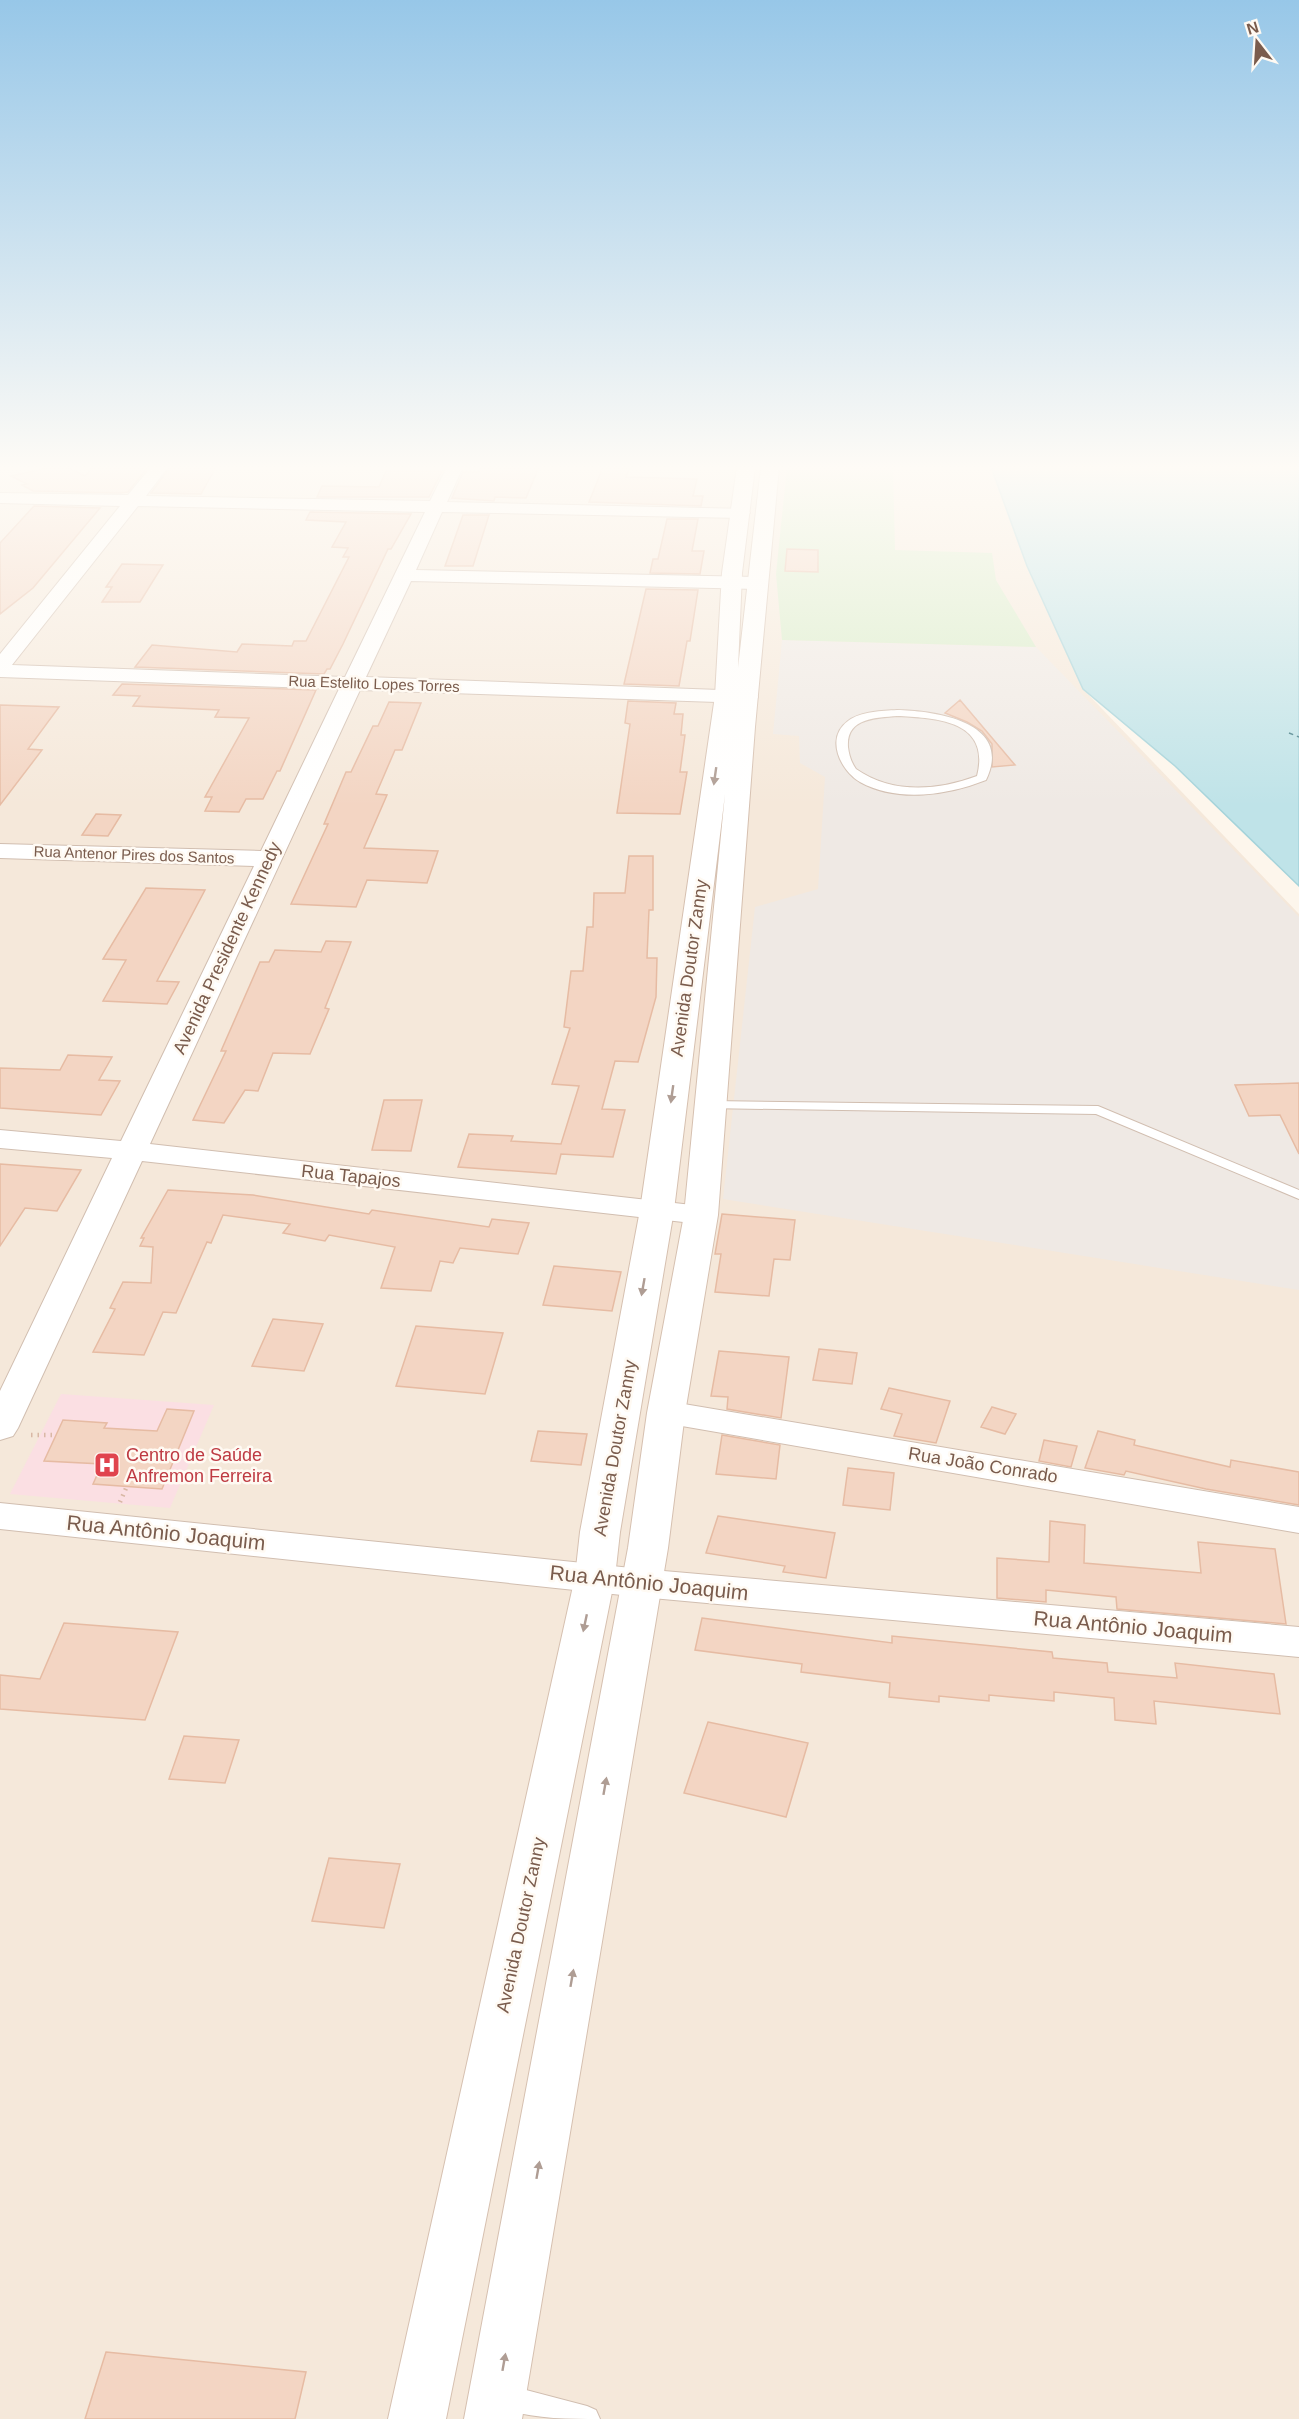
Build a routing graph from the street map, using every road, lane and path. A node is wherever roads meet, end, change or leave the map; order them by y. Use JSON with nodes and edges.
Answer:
{"nodes":[{"id":1,"x":71,"y":580,"type":"edge"},
{"id":2,"x":402,"y":580,"type":"edge"},
{"id":3,"x":641,"y":580,"type":"edge"},
{"id":4,"x":744,"y":582,"type":"joint"},
{"id":5,"x":0,"y":669,"type":"edge"},
{"id":6,"x":352,"y":683,"type":"junction"},
{"id":7,"x":737,"y":696,"type":"junction"},
{"id":8,"x":845,"y":761,"type":"joint"},
{"id":9,"x":0,"y":851,"type":"edge"},
{"id":10,"x":269,"y":859,"type":"junction"},
{"id":11,"x":711,"y":1105,"type":"junction"},
{"id":12,"x":0,"y":1139,"type":"edge"},
{"id":13,"x":131,"y":1151,"type":"junction"},
{"id":14,"x":1299,"y":1195,"type":"edge"},
{"id":15,"x":657,"y":1210,"type":"junction"},
{"id":16,"x":701,"y":1215,"type":"junction"},
{"id":17,"x":666,"y":1413,"type":"junction"},
{"id":18,"x":0,"y":1428,"type":"edge"},
{"id":19,"x":0,"y":1516,"type":"edge"},
{"id":20,"x":1299,"y":1520,"type":"edge"},
{"id":21,"x":595,"y":1577,"type":"junction"},
{"id":22,"x":641,"y":1583,"type":"junction"},
{"id":23,"x":1299,"y":1642,"type":"edge"},
{"id":24,"x":496,"y":2407,"type":"edge"},
{"id":25,"x":417,"y":2419,"type":"edge"},
{"id":26,"x":587,"y":2419,"type":"edge"}],
"edges":[{"from":1,"to":5,"type":"street"},
{"from":2,"to":6,"type":"street","name":"Avenida Presidente Kennedy"},
{"from":3,"to":4,"type":"street"},
{"from":4,"to":7,"type":"street","name":"Avenida Doutor Zanny"},
{"from":5,"to":6,"type":"street","name":"Rua Estelito Lopes Torres"},
{"from":6,"to":7,"type":"street","name":"Rua Estelito Lopes Torres"},
{"from":6,"to":10,"type":"street","name":"Avenida Presidente Kennedy"},
{"from":7,"to":11,"type":"street","name":"Avenida Doutor Zanny"},
{"from":7,"to":15,"type":"street","name":"Avenida Doutor Zanny","one_way":true},
{"from":8,"to":8,"type":"lane"},
{"from":9,"to":10,"type":"street","name":"Rua Antenor Pires dos Santos"},
{"from":10,"to":13,"type":"street","name":"Avenida Presidente Kennedy"},
{"from":11,"to":14,"type":"lane"},
{"from":11,"to":16,"type":"street","name":"Avenida Doutor Zanny"},
{"from":12,"to":13,"type":"street","name":"Rua Tapajos"},
{"from":13,"to":15,"type":"street","name":"Rua Tapajos"},
{"from":13,"to":18,"type":"street","name":"Avenida Presidente Kennedy"},
{"from":15,"to":16,"type":"street","name":"Rua Tapajos"},
{"from":15,"to":21,"type":"street","name":"Avenida Doutor Zanny","one_way":true},
{"from":16,"to":17,"type":"street","name":"Avenida Doutor Zanny"},
{"from":17,"to":20,"type":"street","name":"Rua João Conrado"},
{"from":17,"to":22,"type":"street","name":"Avenida Doutor Zanny"},
{"from":19,"to":21,"type":"street","name":"Rua Antônio Joaquim"},
{"from":21,"to":22,"type":"street","name":"Rua Antônio Joaquim"},
{"from":21,"to":25,"type":"street","name":"Avenida Doutor Zanny","one_way":true},
{"from":22,"to":23,"type":"street","name":"Rua Antônio Joaquim"},
{"from":24,"to":22,"type":"street","name":"Avenida Doutor Zanny","one_way":true},
{"from":24,"to":26,"type":"lane"}]}
